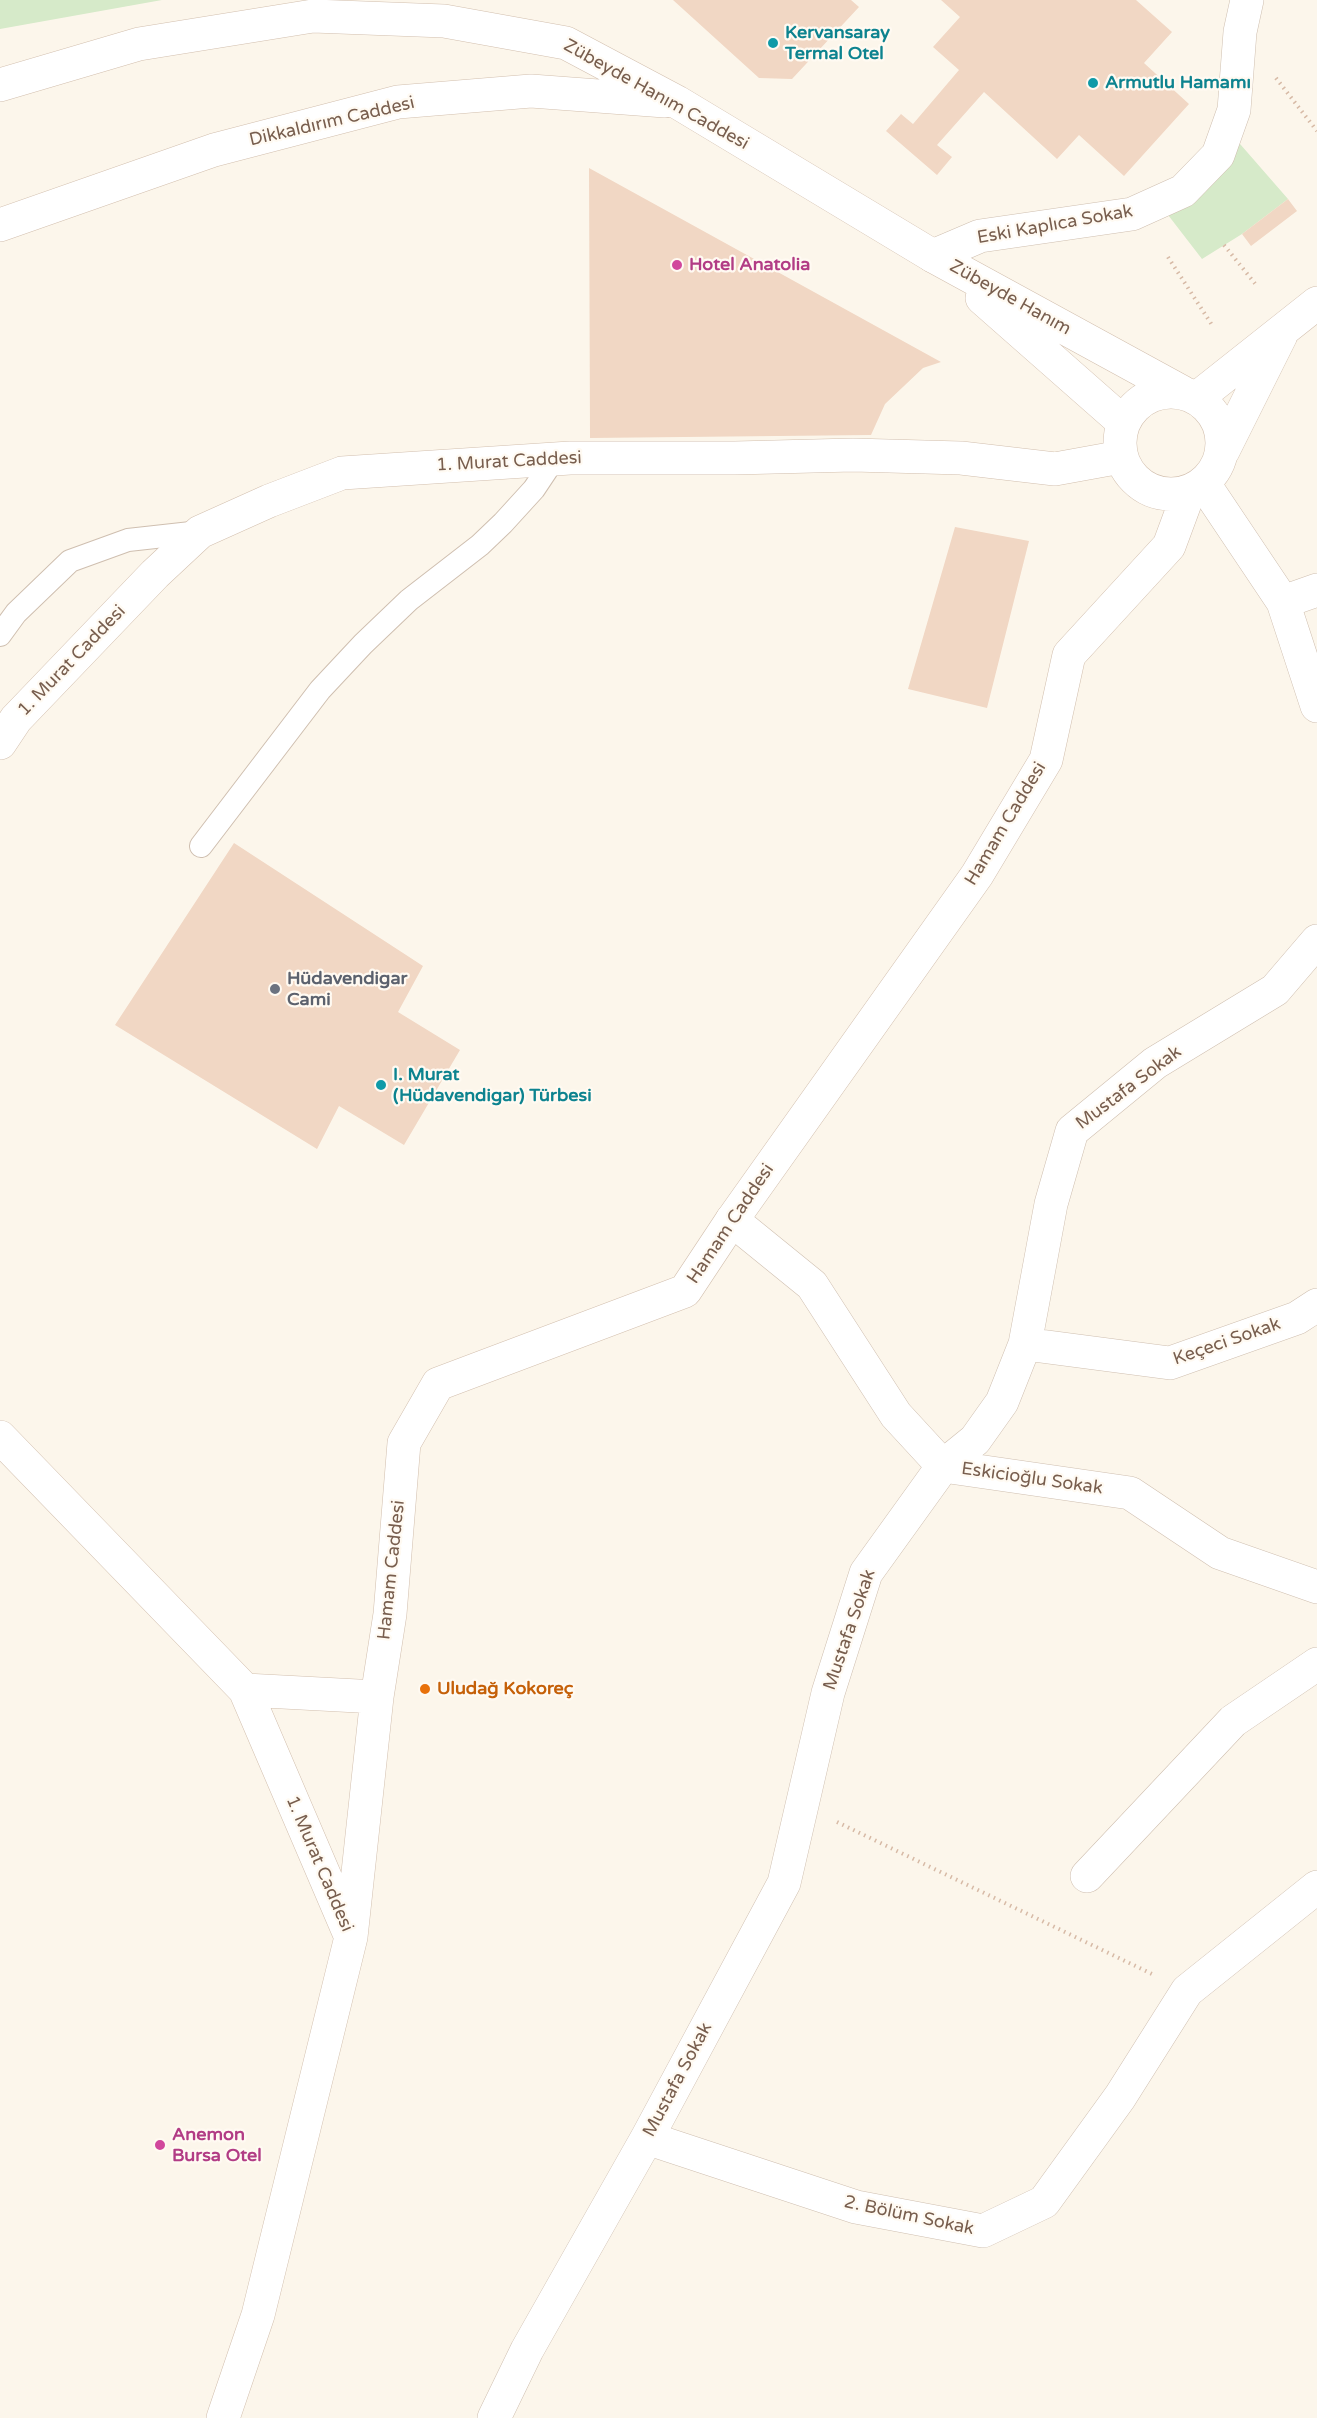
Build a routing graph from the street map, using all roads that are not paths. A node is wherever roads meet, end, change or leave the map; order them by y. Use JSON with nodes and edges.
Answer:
{"nodes":[{"id":1,"x":1247,"y":0,"type":"edge"},
{"id":2,"x":0,"y":85,"type":"edge"},
{"id":3,"x":677,"y":102,"type":"junction"},
{"id":4,"x":0,"y":225,"type":"edge"},
{"id":5,"x":933,"y":256,"type":"junction"},
{"id":6,"x":1317,"y":303,"type":"edge"},
{"id":7,"x":1286,"y":326,"type":"junction"},
{"id":8,"x":1189,"y":395,"type":"junction"},
{"id":9,"x":1124,"y":423,"type":"junction"},
{"id":10,"x":1223,"y":451,"type":"junction"},
{"id":11,"x":1121,"y":457,"type":"junction"},
{"id":12,"x":554,"y":459,"type":"junction"},
{"id":13,"x":1196,"y":488,"type":"junction"},
{"id":14,"x":200,"y":532,"type":"junction"},
{"id":15,"x":1317,"y":590,"type":"edge"},
{"id":16,"x":1283,"y":602,"type":"junction"},
{"id":17,"x":0,"y":635,"type":"edge"},
{"id":18,"x":1317,"y":706,"type":"edge"},
{"id":19,"x":0,"y":743,"type":"edge"},
{"id":20,"x":201,"y":846,"type":"dead end"},
{"id":21,"x":1317,"y":941,"type":"edge"},
{"id":22,"x":1317,"y":977,"type":"edge"},
{"id":23,"x":1275,"y":990,"type":"junction"},
{"id":24,"x":732,"y":1220,"type":"junction"},
{"id":25,"x":1317,"y":1305,"type":"edge"},
{"id":26,"x":1025,"y":1344,"type":"junction"},
{"id":27,"x":0,"y":1437,"type":"edge"},
{"id":28,"x":943,"y":1466,"type":"junction"},
{"id":29,"x":1317,"y":1587,"type":"edge"},
{"id":30,"x":1317,"y":1664,"type":"edge"},
{"id":31,"x":245,"y":1690,"type":"junction"},
{"id":32,"x":377,"y":1697,"type":"junction"},
{"id":33,"x":1087,"y":1876,"type":"dead end"},
{"id":34,"x":1317,"y":1887,"type":"edge"},
{"id":35,"x":351,"y":1937,"type":"junction"},
{"id":36,"x":647,"y":2138,"type":"junction"},
{"id":37,"x":223,"y":2418,"type":"edge"},
{"id":38,"x":494,"y":2418,"type":"edge"}],
"edges":[{"from":1,"to":5,"type":"main road","name":"Eski Kaplıca Sokak"},
{"from":2,"to":3,"type":"main road","name":"Zübeyde Hanım Caddesi"},
{"from":3,"to":4,"type":"main road","name":"Dikkaldırım Caddesi"},
{"from":3,"to":5,"type":"main road","name":"Zübeyde Hanım Caddesi"},
{"from":5,"to":8,"type":"main road","name":"Zübeyde Hanım"},
{"from":5,"to":9,"type":"main road","name":"Zübeyde Hanım"},
{"from":6,"to":7,"type":"main road"},
{"from":7,"to":8,"type":"main road"},
{"from":7,"to":10,"type":"main road"},
{"from":8,"to":9,"type":"main road"},
{"from":8,"to":10,"type":"main road"},
{"from":9,"to":11,"type":"main road"},
{"from":10,"to":13,"type":"main road"},
{"from":11,"to":12,"type":"main road","name":"1. Murat Caddesi"},
{"from":11,"to":13,"type":"main road"},
{"from":12,"to":14,"type":"main road","name":"1. Murat Caddesi"},
{"from":12,"to":20,"type":"lane"},
{"from":13,"to":16,"type":"main road"},
{"from":13,"to":24,"type":"main road","name":"Hamam Caddesi"},
{"from":14,"to":17,"type":"lane"},
{"from":14,"to":19,"type":"main road","name":"1. Murat Caddesi"},
{"from":15,"to":16,"type":"main road"},
{"from":16,"to":18,"type":"main road"},
{"from":21,"to":23,"type":"main road","name":"Mustafa Sokak"},
{"from":22,"to":23,"type":"main road"},
{"from":23,"to":26,"type":"main road","name":"Mustafa Sokak"},
{"from":24,"to":28,"type":"main road","name":"Eskicioğlu Sokak"},
{"from":24,"to":32,"type":"main road","name":"Hamam Caddesi"},
{"from":25,"to":26,"type":"main road","name":"Keçeci Sokak"},
{"from":26,"to":28,"type":"main road","name":"Mustafa Sokak"},
{"from":27,"to":31,"type":"main road","name":"1. Murat Caddesi"},
{"from":28,"to":29,"type":"main road","name":"Eskicioğlu Sokak"},
{"from":28,"to":36,"type":"main road","name":"Mustafa Sokak"},
{"from":30,"to":33,"type":"main road"},
{"from":31,"to":32,"type":"main road"},
{"from":31,"to":35,"type":"main road","name":"1. Murat Caddesi"},
{"from":32,"to":35,"type":"main road","name":"Hamam Caddesi"},
{"from":34,"to":36,"type":"main road","name":"2. Bölüm Sokak"},
{"from":35,"to":37,"type":"main road","name":"1. Murat Caddesi"},
{"from":36,"to":38,"type":"main road","name":"Mustafa Sokak"}]}
